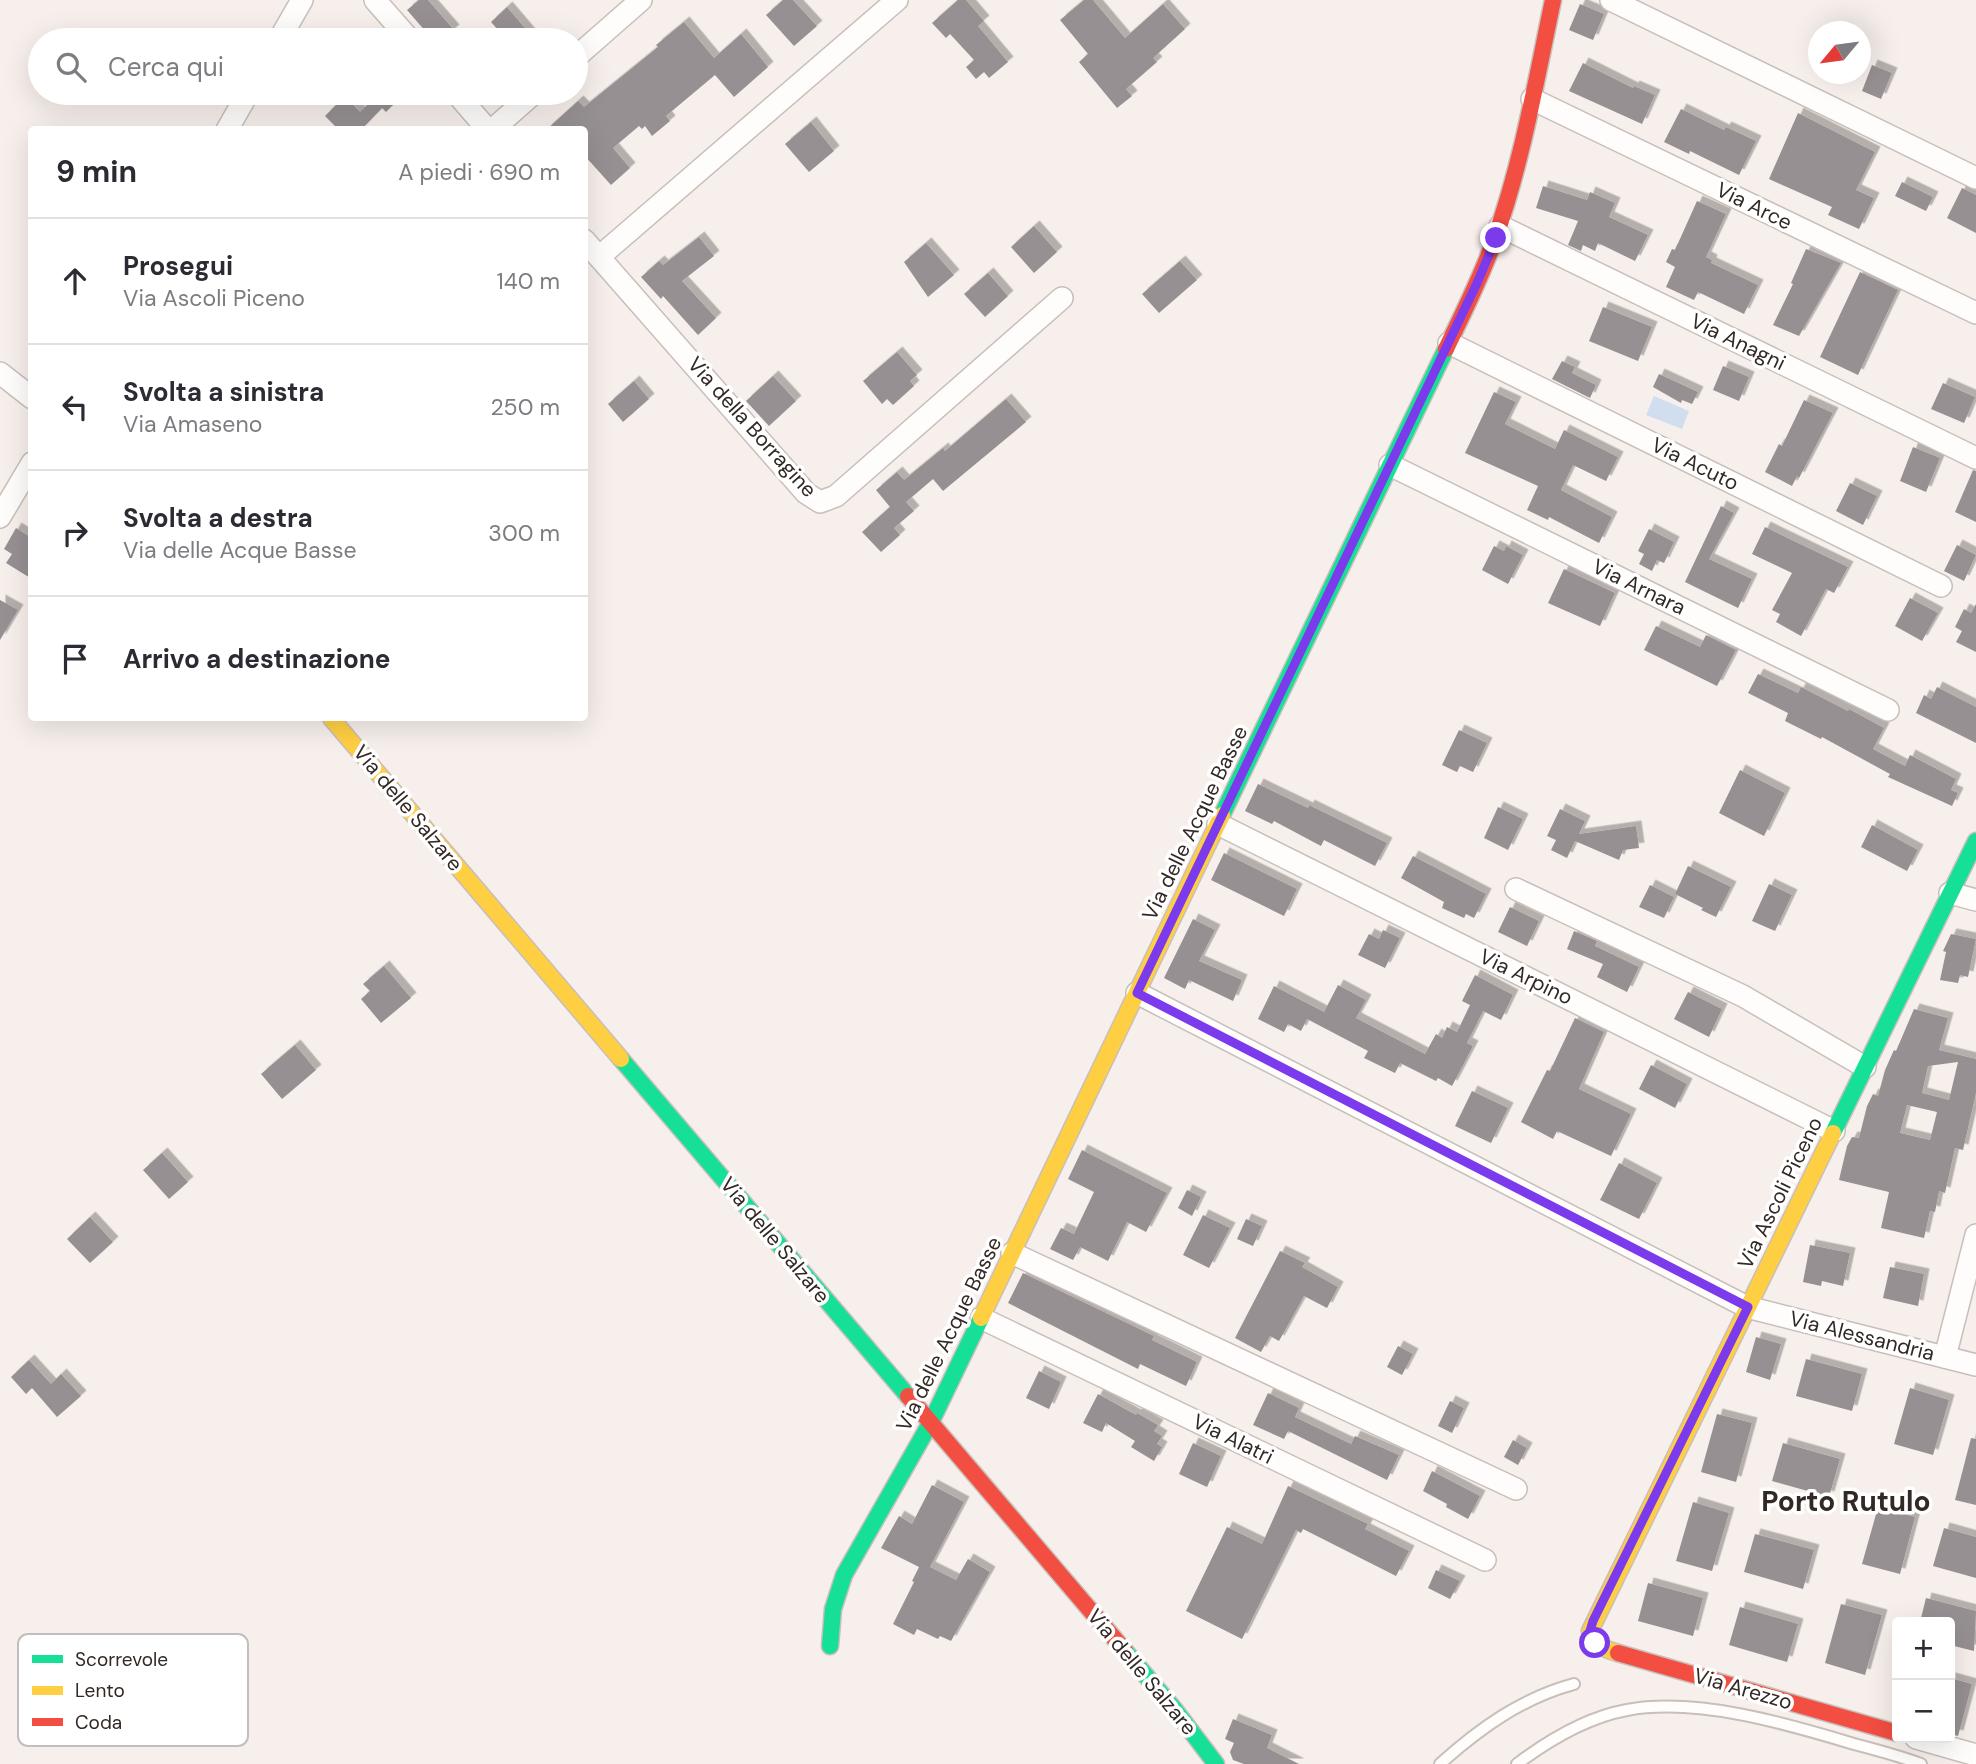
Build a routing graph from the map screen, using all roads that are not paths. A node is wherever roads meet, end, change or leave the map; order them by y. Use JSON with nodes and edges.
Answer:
{"nodes":[{"id":1,"x":302,"y":0,"type":"edge"},
{"id":2,"x":375,"y":0,"type":"edge"},
{"id":3,"x":641,"y":0,"type":"edge"},
{"id":4,"x":897,"y":0,"type":"edge"},
{"id":5,"x":1553,"y":0,"type":"edge"},
{"id":6,"x":1611,"y":0,"type":"edge"},
{"id":7,"x":286,"y":28,"type":"edge"},
{"id":8,"x":400,"y":28,"type":"edge"},
{"id":9,"x":588,"y":46,"type":"edge"},
{"id":10,"x":1532,"y":99,"type":"junction"},
{"id":11,"x":241,"y":105,"type":"edge"},
{"id":12,"x":467,"y":105,"type":"edge"},
{"id":13,"x":520,"y":105,"type":"edge"},
{"id":14,"x":229,"y":126,"type":"edge"},
{"id":15,"x":486,"y":126,"type":"edge"},
{"id":16,"x":495,"y":126,"type":"edge"},
{"id":17,"x":1976,"y":177,"type":"edge"},
{"id":18,"x":1500,"y":226,"type":"junction"},
{"id":19,"x":588,"y":245,"type":"edge"},
{"id":20,"x":599,"y":257,"type":"junction"},
{"id":21,"x":1062,"y":298,"type":"dead end"},
{"id":22,"x":1976,"y":313,"type":"edge"},
{"id":23,"x":1449,"y":343,"type":"junction"},
{"id":24,"x":0,"y":373,"type":"edge"},
{"id":25,"x":28,"y":395,"type":"edge"},
{"id":26,"x":1976,"y":458,"type":"edge"},
{"id":27,"x":1390,"y":465,"type":"junction"},
{"id":28,"x":28,"y":470,"type":"edge"},
{"id":29,"x":0,"y":517,"type":"edge"},
{"id":30,"x":1941,"y":586,"type":"dead end"},
{"id":31,"x":1888,"y":710,"type":"dead end"},
{"id":32,"x":334,"y":721,"type":"edge"},
{"id":33,"x":1218,"y":824,"type":"junction"},
{"id":34,"x":1976,"y":842,"type":"edge"},
{"id":35,"x":1517,"y":889,"type":"dead end"},
{"id":36,"x":1950,"y":893,"type":"junction"},
{"id":37,"x":1976,"y":900,"type":"edge"},
{"id":38,"x":1137,"y":993,"type":"junction"},
{"id":39,"x":1865,"y":1067,"type":"junction"},
{"id":40,"x":1834,"y":1131,"type":"junction"},
{"id":41,"x":1976,"y":1235,"type":"edge"},
{"id":42,"x":1012,"y":1253,"type":"junction"},
{"id":43,"x":1748,"y":1307,"type":"junction"},
{"id":44,"x":981,"y":1318,"type":"junction"},
{"id":45,"x":1945,"y":1357,"type":"junction"},
{"id":46,"x":1976,"y":1365,"type":"edge"},
{"id":47,"x":931,"y":1422,"type":"junction"},
{"id":48,"x":1516,"y":1489,"type":"dead end"},
{"id":49,"x":1485,"y":1560,"type":"dead end"},
{"id":50,"x":1592,"y":1639,"type":"joint"},
{"id":51,"x":830,"y":1646,"type":"dead end"},
{"id":52,"x":1574,"y":1684,"type":"dead end"},
{"id":53,"x":1892,"y":1731,"type":"edge"},
{"id":54,"x":1934,"y":1743,"type":"edge"},
{"id":55,"x":1976,"y":1755,"type":"edge"},
{"id":56,"x":1216,"y":1764,"type":"edge"},
{"id":57,"x":1440,"y":1764,"type":"edge"},
{"id":58,"x":1517,"y":1764,"type":"edge"},
{"id":59,"x":1921,"y":1764,"type":"edge"}],
"edges":[{"from":1,"to":7,"type":"street"},
{"from":2,"to":8,"type":"street"},
{"from":3,"to":9,"type":"street"},
{"from":4,"to":20,"type":"street"},
{"from":5,"to":10,"type":"street","name":"Via delle Acque Basse"},
{"from":6,"to":17,"type":"street"},
{"from":10,"to":18,"type":"street","name":"Via delle Acque Basse"},
{"from":10,"to":22,"type":"street","name":"Via Arce"},
{"from":11,"to":14,"type":"street"},
{"from":12,"to":15,"type":"street"},
{"from":13,"to":16,"type":"street"},
{"from":18,"to":23,"type":"street","name":"Via delle Acque Basse"},
{"from":18,"to":26,"type":"street","name":"Via Anagni"},
{"from":19,"to":20,"type":"street","name":"Via della Borragine"},
{"from":20,"to":21,"type":"street","name":"Via della Borragine"},
{"from":23,"to":27,"type":"street","name":"Via delle Acque Basse"},
{"from":23,"to":30,"type":"street","name":"Via Acuto"},
{"from":24,"to":25,"type":"street"},
{"from":27,"to":31,"type":"street","name":"Via Arnara"},
{"from":27,"to":33,"type":"street","name":"Via delle Acque Basse"},
{"from":28,"to":29,"type":"street"},
{"from":32,"to":47,"type":"street","name":"Via delle Salzare"},
{"from":33,"to":38,"type":"street","name":"Via delle Acque Basse"},
{"from":33,"to":40,"type":"street","name":"Via Arpino"},
{"from":34,"to":36,"type":"street","name":"Via Ascoli Piceno"},
{"from":35,"to":39,"type":"street"},
{"from":36,"to":37,"type":"street"},
{"from":36,"to":39,"type":"street","name":"Via Ascoli Piceno"},
{"from":38,"to":42,"type":"street","name":"Via delle Acque Basse"},
{"from":38,"to":43,"type":"street","name":"Via Alessandria"},
{"from":39,"to":40,"type":"street","name":"Via Ascoli Piceno"},
{"from":40,"to":43,"type":"street","name":"Via Ascoli Piceno"},
{"from":41,"to":45,"type":"street"},
{"from":42,"to":44,"type":"street","name":"Via delle Acque Basse"},
{"from":42,"to":48,"type":"street"},
{"from":43,"to":45,"type":"street","name":"Via Alessandria"},
{"from":43,"to":50,"type":"street","name":"Via Ascoli Piceno"},
{"from":44,"to":47,"type":"street","name":"Via delle Acque Basse"},
{"from":44,"to":49,"type":"street","name":"Via Alatri"},
{"from":45,"to":46,"type":"street","name":"Via Alessandria"},
{"from":47,"to":51,"type":"street","name":"Via delle Acque Basse"},
{"from":47,"to":56,"type":"street","name":"Via delle Salzare"},
{"from":50,"to":53,"type":"street","name":"Via Arezzo"},
{"from":52,"to":57,"type":"lane"},
{"from":54,"to":55,"type":"street"},
{"from":58,"to":59,"type":"lane"}]}
